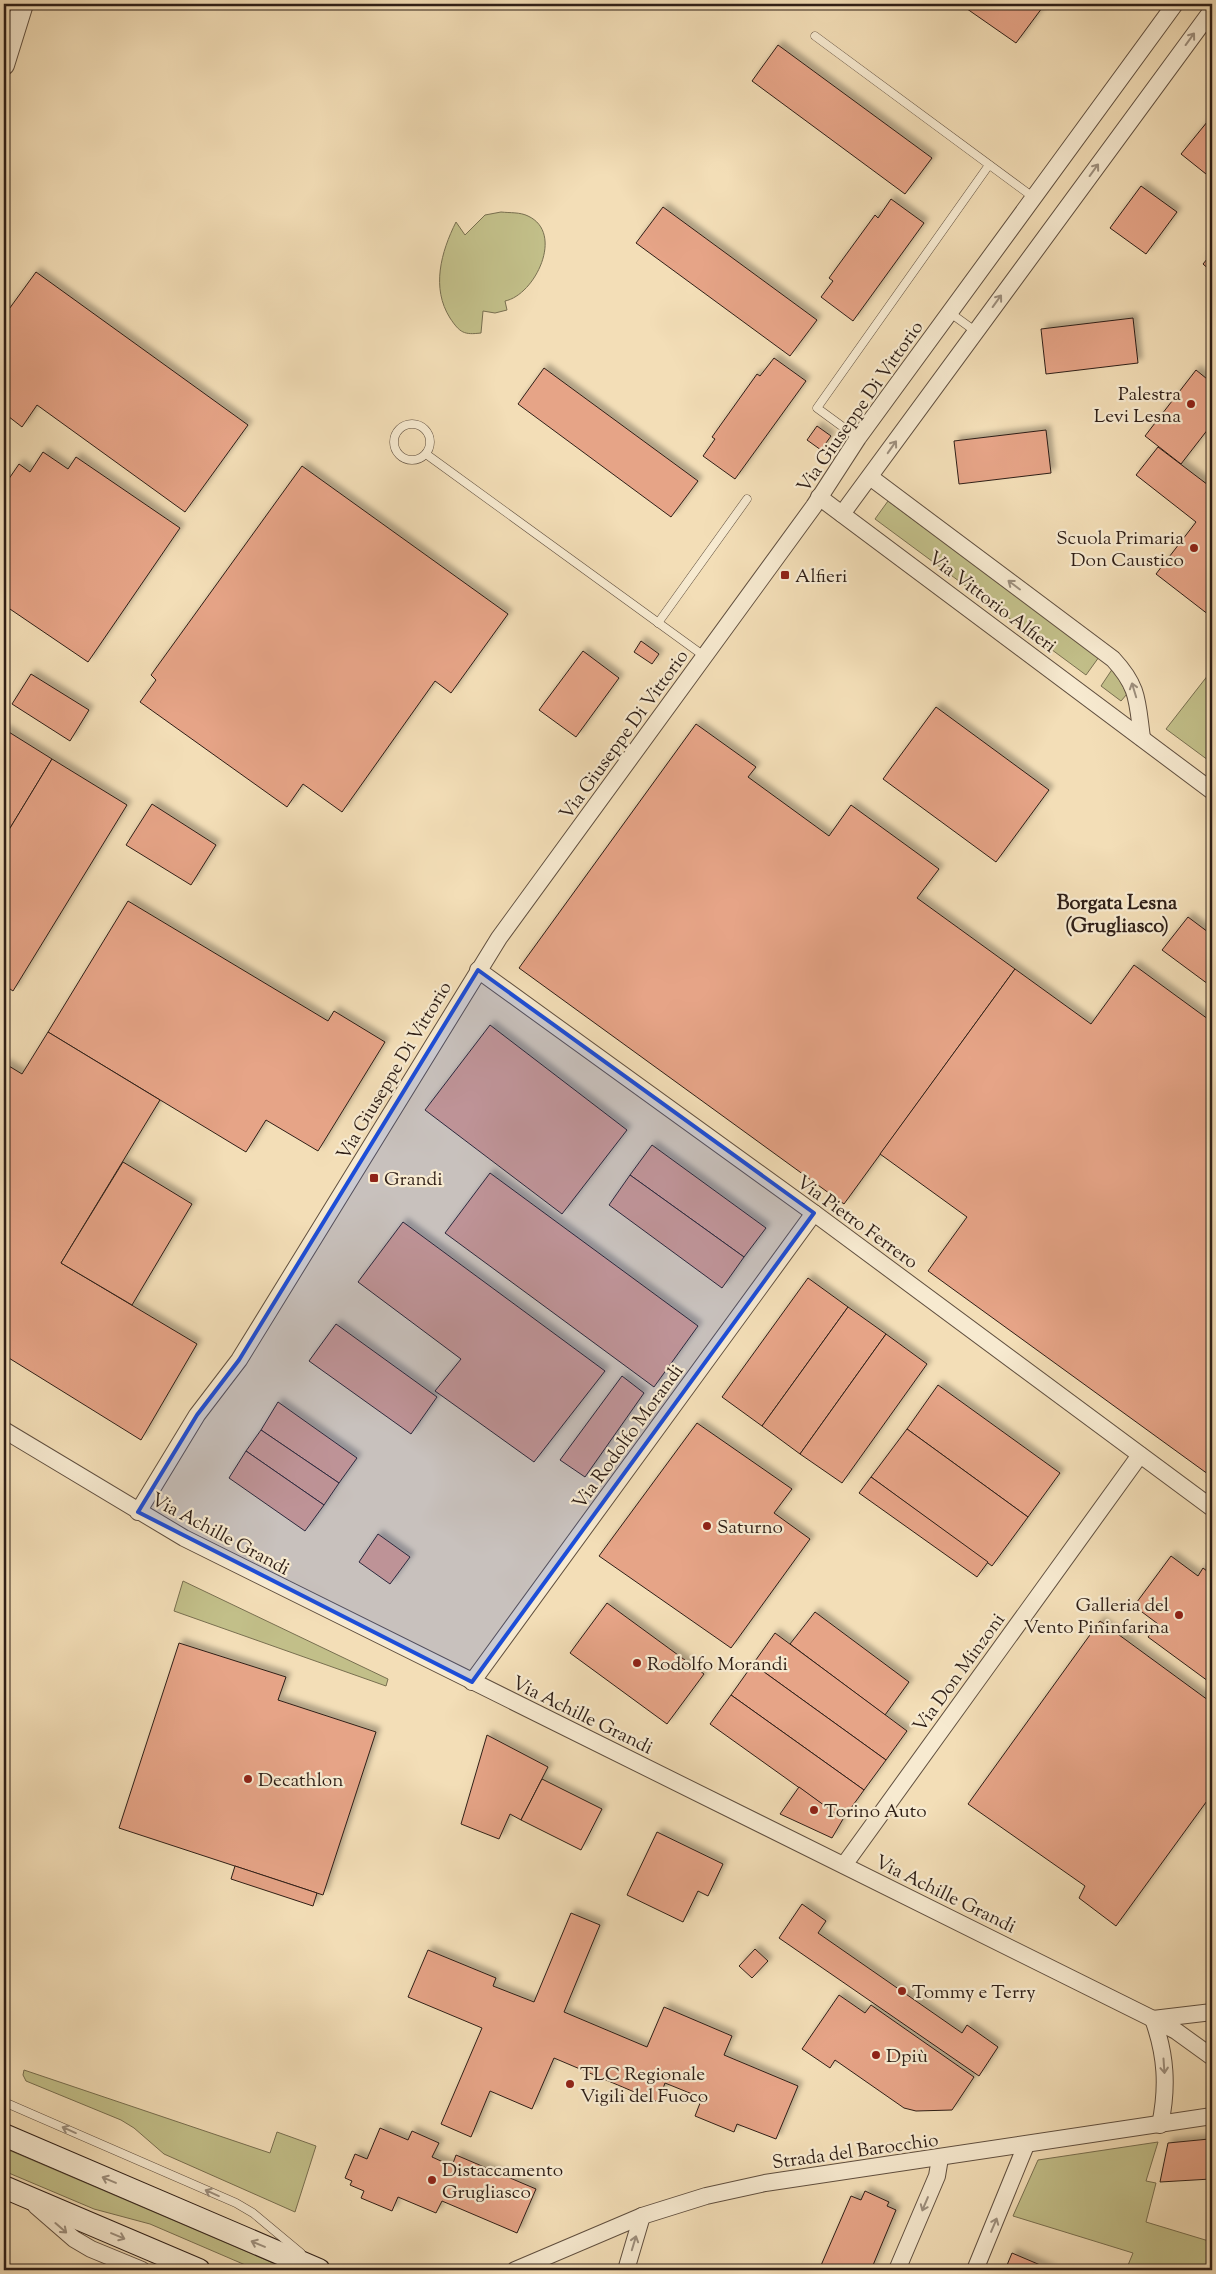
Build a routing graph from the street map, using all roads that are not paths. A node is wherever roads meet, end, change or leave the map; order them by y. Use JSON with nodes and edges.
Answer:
{"nodes":[{"id":1,"x":23,"y":4,"type":"edge"},
{"id":2,"x":1175,"y":4,"type":"edge"},
{"id":3,"x":1212,"y":10,"type":"edge"},
{"id":4,"x":815,"y":36,"type":"dead end"},
{"id":5,"x":4,"y":65,"type":"edge"},
{"id":6,"x":990,"y":166,"type":"junction"},
{"id":7,"x":1033,"y":197,"type":"junction"},
{"id":8,"x":950,"y":312,"type":"junction"},
{"id":9,"x":975,"y":331,"type":"junction"},
{"id":10,"x":858,"y":438,"type":"junction"},
{"id":11,"x":426,"y":454,"type":"junction"},
{"id":12,"x":870,"y":478,"type":"junction"},
{"id":13,"x":819,"y":497,"type":"junction"},
{"id":14,"x":747,"y":499,"type":"dead end"},
{"id":15,"x":842,"y":514,"type":"junction"},
{"id":16,"x":658,"y":623,"type":"junction"},
{"id":17,"x":704,"y":656,"type":"junction"},
{"id":18,"x":1142,"y":738,"type":"junction"},
{"id":19,"x":1212,"y":791,"type":"edge"},
{"id":20,"x":478,"y":970,"type":"junction"},
{"id":21,"x":814,"y":1213,"type":"junction"},
{"id":22,"x":4,"y":1430,"type":"edge"},
{"id":23,"x":1140,"y":1455,"type":"junction"},
{"id":24,"x":1212,"y":1508,"type":"edge"},
{"id":25,"x":138,"y":1512,"type":"junction"},
{"id":26,"x":472,"y":1682,"type":"junction"},
{"id":27,"x":844,"y":1865,"type":"junction"},
{"id":28,"x":1212,"y":2012,"type":"edge"},
{"id":29,"x":1153,"y":2018,"type":"junction"},
{"id":30,"x":1212,"y":2057,"type":"edge"},
{"id":31,"x":4,"y":2102,"type":"edge"},
{"id":32,"x":1212,"y":2116,"type":"edge"},
{"id":33,"x":1160,"y":2125,"type":"junction"},
{"id":34,"x":4,"y":2135,"type":"edge"},
{"id":35,"x":1026,"y":2145,"type":"junction"},
{"id":36,"x":940,"y":2158,"type":"junction"},
{"id":37,"x":4,"y":2187,"type":"edge"},
{"id":38,"x":25,"y":2196,"type":"junction"},
{"id":39,"x":642,"y":2216,"type":"junction"},
{"id":40,"x":142,"y":2270,"type":"edge"},
{"id":41,"x":199,"y":2270,"type":"edge"},
{"id":42,"x":319,"y":2270,"type":"edge"},
{"id":43,"x":323,"y":2270,"type":"edge"},
{"id":44,"x":516,"y":2270,"type":"edge"},
{"id":45,"x":626,"y":2270,"type":"edge"},
{"id":46,"x":897,"y":2270,"type":"edge"},
{"id":47,"x":975,"y":2270,"type":"edge"}],
"edges":[{"from":1,"to":5,"type":"street"},
{"from":2,"to":7,"type":"street","name":"Via Giuseppe Di Vittorio"},
{"from":9,"to":3,"type":"street","one_way":true},
{"from":4,"to":6,"type":"lane"},
{"from":6,"to":7,"type":"lane"},
{"from":6,"to":10,"type":"lane"},
{"from":7,"to":8,"type":"street","name":"Via Giuseppe Di Vittorio"},
{"from":8,"to":9,"type":"lane"},
{"from":8,"to":10,"type":"street","name":"Via Giuseppe Di Vittorio"},
{"from":12,"to":9,"type":"street","one_way":true},
{"from":10,"to":13,"type":"street","name":"Via Giuseppe Di Vittorio"},
{"from":11,"to":11,"type":"lane"},
{"from":11,"to":16,"type":"lane"},
{"from":12,"to":15,"type":"street"},
{"from":18,"to":12,"type":"street","name":"Via Vittorio Alfieri","one_way":true},
{"from":13,"to":15,"type":"street","name":"Via Vittorio Alfieri"},
{"from":13,"to":17,"type":"street","name":"Via Giuseppe Di Vittorio"},
{"from":14,"to":16,"type":"lane"},
{"from":15,"to":18,"type":"street","name":"Via Vittorio Alfieri"},
{"from":16,"to":17,"type":"lane"},
{"from":17,"to":20,"type":"street","name":"Via Giuseppe Di Vittorio"},
{"from":18,"to":19,"type":"street","name":"Via Vittorio Alfieri"},
{"from":20,"to":21,"type":"street","name":"Via Pietro Ferrero"},
{"from":20,"to":25,"type":"street","name":"Via Giuseppe Di Vittorio"},
{"from":21,"to":23,"type":"street","name":"Via Pietro Ferrero"},
{"from":21,"to":26,"type":"street","name":"Via Rodolfo Morandi"},
{"from":22,"to":25,"type":"street","name":"Via Achille Grandi"},
{"from":23,"to":24,"type":"street","name":"Via Pietro Ferrero"},
{"from":23,"to":27,"type":"street","name":"Via Don Minzoni"},
{"from":25,"to":26,"type":"street","name":"Via Achille Grandi"},
{"from":26,"to":27,"type":"street","name":"Via Achille Grandi"},
{"from":27,"to":29,"type":"street","name":"Via Achille Grandi"},
{"from":28,"to":29,"type":"street"},
{"from":29,"to":30,"type":"street","name":"Via Achille Grandi"},
{"from":29,"to":33,"type":"street","one_way":true},
{"from":43,"to":31,"type":"lane","one_way":true},
{"from":32,"to":33,"type":"street","name":"Strada del Barocchio"},
{"from":33,"to":35,"type":"street","name":"Strada del Barocchio"},
{"from":42,"to":34,"type":"main road","one_way":true},
{"from":35,"to":36,"type":"street","name":"Strada del Barocchio"},
{"from":47,"to":35,"type":"street","one_way":true},
{"from":36,"to":39,"type":"street","name":"Strada del Barocchio"},
{"from":36,"to":46,"type":"street","one_way":true},
{"from":37,"to":38,"type":"main road"},
{"from":38,"to":40,"type":"street","one_way":true},
{"from":38,"to":41,"type":"main road","one_way":true},
{"from":39,"to":44,"type":"street","name":"Strada del Barocchio"},
{"from":45,"to":39,"type":"street","one_way":true}]}
